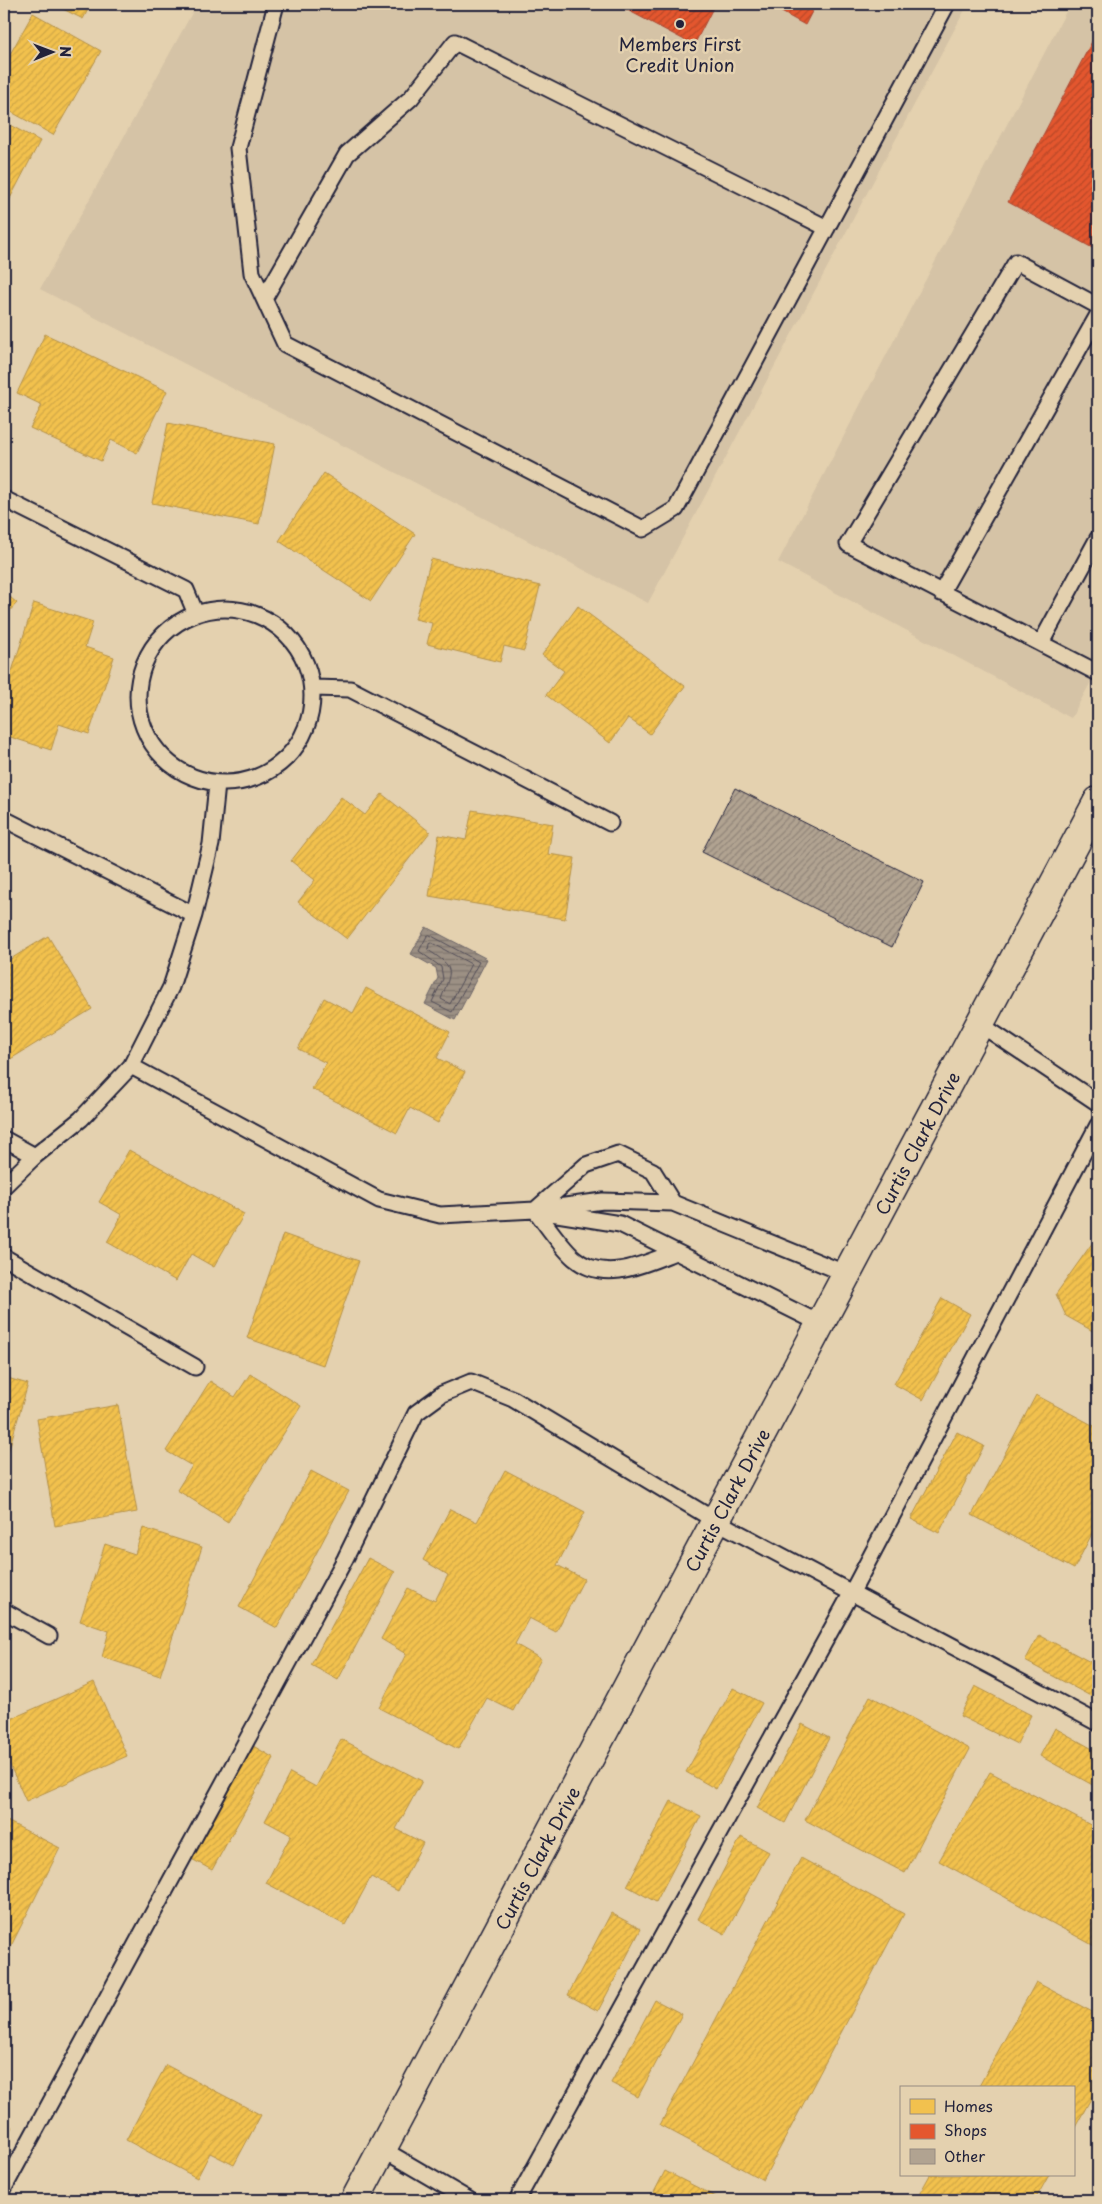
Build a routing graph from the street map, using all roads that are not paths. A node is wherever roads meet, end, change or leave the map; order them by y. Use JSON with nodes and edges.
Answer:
{"nodes":[{"id":1,"x":276,"y":4,"type":"edge"},
{"id":2,"x":947,"y":4,"type":"edge"},
{"id":3,"x":827,"y":228,"type":"junction"},
{"id":4,"x":264,"y":298,"type":"junction"},
{"id":5,"x":1098,"y":306,"type":"edge"},
{"id":6,"x":1098,"y":314,"type":"edge"},
{"id":7,"x":4,"y":499,"type":"edge"},
{"id":8,"x":1098,"y":538,"type":"edge"},
{"id":9,"x":941,"y":593,"type":"junction"},
{"id":10,"x":196,"y":614,"type":"junction"},
{"id":11,"x":1041,"y":643,"type":"junction"},
{"id":12,"x":1098,"y":673,"type":"edge"},
{"id":13,"x":313,"y":688,"type":"junction"},
{"id":14,"x":217,"y":784,"type":"junction"},
{"id":15,"x":1098,"y":800,"type":"edge"},
{"id":16,"x":4,"y":819,"type":"edge"},
{"id":17,"x":610,"y":823,"type":"dead end"},
{"id":18,"x":194,"y":915,"type":"junction"},
{"id":19,"x":980,"y":1024,"type":"junction"},
{"id":20,"x":131,"y":1066,"type":"junction"},
{"id":21,"x":1098,"y":1103,"type":"edge"},
{"id":22,"x":1098,"y":1125,"type":"edge"},
{"id":23,"x":4,"y":1139,"type":"edge"},
{"id":24,"x":35,"y":1156,"type":"junction"},
{"id":25,"x":4,"y":1186,"type":"edge"},
{"id":26,"x":673,"y":1203,"type":"junction"},
{"id":27,"x":535,"y":1210,"type":"junction"},
{"id":28,"x":675,"y":1252,"type":"junction"},
{"id":29,"x":4,"y":1257,"type":"edge"},
{"id":30,"x":847,"y":1274,"type":"junction"},
{"id":31,"x":820,"y":1324,"type":"junction"},
{"id":32,"x":195,"y":1367,"type":"dead end"},
{"id":33,"x":716,"y":1520,"type":"junction"},
{"id":34,"x":852,"y":1592,"type":"junction"},
{"id":35,"x":4,"y":1611,"type":"edge"},
{"id":36,"x":50,"y":1636,"type":"dead end"},
{"id":37,"x":1098,"y":1723,"type":"edge"},
{"id":38,"x":382,"y":2149,"type":"junction"},
{"id":39,"x":4,"y":2188,"type":"edge"},
{"id":40,"x":355,"y":2200,"type":"edge"},
{"id":41,"x":469,"y":2200,"type":"edge"},
{"id":42,"x":517,"y":2200,"type":"edge"}],
"edges":[{"from":1,"to":4,"type":"lane"},
{"from":2,"to":3,"type":"lane"},
{"from":3,"to":4,"type":"lane"},
{"from":3,"to":4,"type":"lane"},
{"from":5,"to":9,"type":"lane"},
{"from":6,"to":9,"type":"lane"},
{"from":7,"to":10,"type":"lane"},
{"from":8,"to":11,"type":"lane"},
{"from":9,"to":11,"type":"lane"},
{"from":10,"to":13,"type":"lane"},
{"from":10,"to":14,"type":"lane"},
{"from":11,"to":12,"type":"lane"},
{"from":13,"to":14,"type":"lane"},
{"from":13,"to":17,"type":"lane"},
{"from":14,"to":18,"type":"lane"},
{"from":15,"to":19,"type":"street","name":"Curtis Clark Drive"},
{"from":16,"to":18,"type":"lane"},
{"from":18,"to":20,"type":"lane"},
{"from":19,"to":21,"type":"lane"},
{"from":19,"to":30,"type":"street","name":"Curtis Clark Drive"},
{"from":20,"to":24,"type":"lane"},
{"from":20,"to":27,"type":"lane"},
{"from":22,"to":34,"type":"lane"},
{"from":23,"to":24,"type":"lane"},
{"from":24,"to":25,"type":"lane"},
{"from":26,"to":27,"type":"lane"},
{"from":26,"to":27,"type":"lane"},
{"from":26,"to":30,"type":"lane"},
{"from":27,"to":28,"type":"lane"},
{"from":27,"to":28,"type":"lane"},
{"from":28,"to":31,"type":"lane"},
{"from":29,"to":32,"type":"lane"},
{"from":30,"to":31,"type":"street","name":"Curtis Clark Drive"},
{"from":31,"to":33,"type":"street","name":"Curtis Clark Drive"},
{"from":33,"to":34,"type":"lane"},
{"from":33,"to":38,"type":"street","name":"Curtis Clark Drive"},
{"from":33,"to":39,"type":"lane"},
{"from":34,"to":37,"type":"lane"},
{"from":34,"to":42,"type":"lane"},
{"from":35,"to":36,"type":"lane"},
{"from":38,"to":40,"type":"street","name":"Curtis Clark Drive"},
{"from":38,"to":41,"type":"lane"}]}
